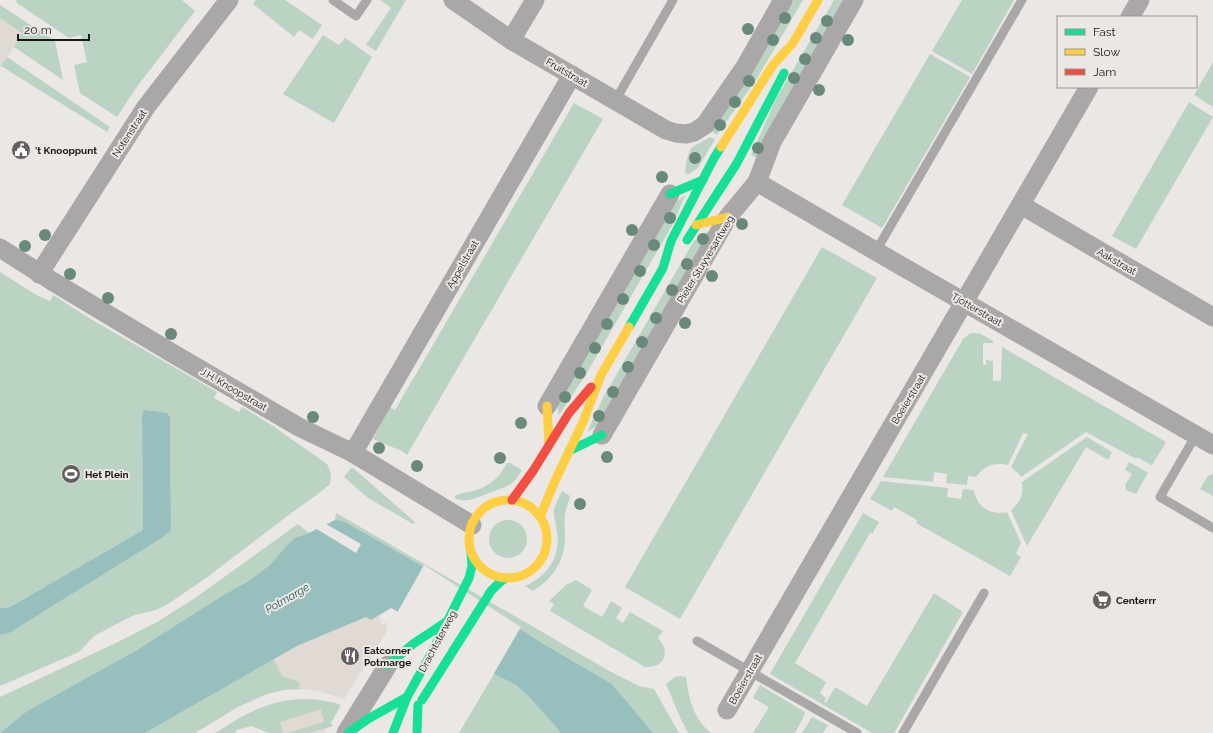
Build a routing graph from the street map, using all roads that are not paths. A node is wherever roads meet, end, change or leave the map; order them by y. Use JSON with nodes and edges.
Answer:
{"nodes":[{"id":1,"x":229,"y":0,"type":"edge"},
{"id":2,"x":333,"y":0,"type":"edge"},
{"id":3,"x":367,"y":0,"type":"edge"},
{"id":4,"x":452,"y":0,"type":"edge"},
{"id":5,"x":535,"y":0,"type":"edge"},
{"id":6,"x":673,"y":0,"type":"edge"},
{"id":7,"x":783,"y":0,"type":"edge"},
{"id":8,"x":818,"y":0,"type":"edge"},
{"id":9,"x":854,"y":0,"type":"edge"},
{"id":10,"x":1022,"y":0,"type":"edge"},
{"id":11,"x":1140,"y":0,"type":"edge"},
{"id":12,"x":1131,"y":16,"type":"edge"},
{"id":13,"x":511,"y":40,"type":"junction"},
{"id":14,"x":793,"y":43,"type":"junction"},
{"id":15,"x":572,"y":75,"type":"junction"},
{"id":16,"x":1088,"y":88,"type":"edge"},
{"id":17,"x":615,"y":101,"type":"junction"},
{"id":18,"x":703,"y":180,"type":"junction"},
{"id":19,"x":757,"y":182,"type":"junction"},
{"id":20,"x":670,"y":194,"type":"joint"},
{"id":21,"x":1020,"y":205,"type":"junction"},
{"id":22,"x":728,"y":217,"type":"junction"},
{"id":23,"x":696,"y":225,"type":"junction"},
{"id":24,"x":0,"y":248,"type":"edge"},
{"id":25,"x":876,"y":251,"type":"junction"},
{"id":26,"x":663,"y":268,"type":"junction"},
{"id":27,"x":40,"y":274,"type":"junction"},
{"id":28,"x":965,"y":302,"type":"junction"},
{"id":29,"x":1213,"y":317,"type":"edge"},
{"id":30,"x":601,"y":375,"type":"junction"},
{"id":31,"x":547,"y":406,"type":"joint"},
{"id":32,"x":602,"y":435,"type":"joint"},
{"id":33,"x":1196,"y":435,"type":"junction"},
{"id":34,"x":549,"y":444,"type":"junction"},
{"id":35,"x":1213,"y":445,"type":"edge"},
{"id":36,"x":569,"y":452,"type":"junction"},
{"id":37,"x":353,"y":453,"type":"junction"},
{"id":38,"x":512,"y":500,"type":"junction"},
{"id":39,"x":540,"y":516,"type":"junction"},
{"id":40,"x":472,"y":525,"type":"junction"},
{"id":41,"x":1213,"y":528,"type":"edge"},
{"id":42,"x":471,"y":552,"type":"junction"},
{"id":43,"x":503,"y":580,"type":"junction"},
{"id":44,"x":984,"y":593,"type":"dead end"},
{"id":45,"x":446,"y":621,"type":"junction"},
{"id":46,"x":697,"y":641,"type":"dead end"},
{"id":47,"x":388,"y":664,"type":"joint"},
{"id":48,"x":750,"y":671,"type":"junction"},
{"id":49,"x":407,"y":697,"type":"junction"},
{"id":50,"x":418,"y":705,"type":"junction"},
{"id":51,"x":727,"y":710,"type":"dead end"},
{"id":52,"x":394,"y":731,"type":"edge"},
{"id":53,"x":347,"y":733,"type":"edge"},
{"id":54,"x":417,"y":733,"type":"edge"},
{"id":55,"x":857,"y":733,"type":"edge"},
{"id":56,"x":903,"y":733,"type":"edge"}],
"edges":[{"from":1,"to":27,"type":"street","name":"Notenstraat"},
{"from":2,"to":3,"type":"lane"},
{"from":4,"to":13,"type":"street","name":"Fruitstraat"},
{"from":5,"to":13,"type":"street"},
{"from":6,"to":17,"type":"lane"},
{"from":7,"to":17,"type":"street","name":"Fruitstraat"},
{"from":8,"to":14,"type":"main road"},
{"from":9,"to":19,"type":"street","name":"Pieter Stuyvesantweg"},
{"from":10,"to":25,"type":"lane"},
{"from":11,"to":12,"type":"street"},
{"from":13,"to":15,"type":"street","name":"Fruitstraat"},
{"from":14,"to":18,"type":"main road"},
{"from":14,"to":23,"type":"main road"},
{"from":15,"to":17,"type":"street","name":"Fruitstraat"},
{"from":15,"to":37,"type":"street","name":"Appelstraat"},
{"from":16,"to":21,"type":"street","name":"Boeierstraat"},
{"from":18,"to":20,"type":"main road"},
{"from":18,"to":26,"type":"main road"},
{"from":19,"to":22,"type":"street","name":"Pieter Stuyvesantweg"},
{"from":19,"to":25,"type":"street","name":"Tjotterstraat"},
{"from":20,"to":31,"type":"street"},
{"from":21,"to":28,"type":"street","name":"Boeierstraat"},
{"from":21,"to":29,"type":"street","name":"Aakstraat"},
{"from":22,"to":23,"type":"main road"},
{"from":22,"to":32,"type":"street","name":"Pieter Stuyvesantweg"},
{"from":23,"to":26,"type":"main road"},
{"from":24,"to":27,"type":"street","name":"J.H. Knoopstraat"},
{"from":25,"to":28,"type":"street","name":"Tjotterstraat"},
{"from":26,"to":30,"type":"main road"},
{"from":27,"to":37,"type":"street","name":"J.H. Knoopstraat"},
{"from":28,"to":33,"type":"street","name":"Tjotterstraat"},
{"from":28,"to":48,"type":"street","name":"Boeierstraat"},
{"from":30,"to":34,"type":"main road"},
{"from":30,"to":36,"type":"main road"},
{"from":31,"to":34,"type":"main road"},
{"from":32,"to":36,"type":"main road"},
{"from":33,"to":35,"type":"street","name":"Tjotterstraat"},
{"from":33,"to":41,"type":"lane"},
{"from":34,"to":38,"type":"main road"},
{"from":36,"to":39,"type":"main road"},
{"from":37,"to":40,"type":"street","name":"J.H. Knoopstraat"},
{"from":38,"to":39,"type":"main road"},
{"from":38,"to":40,"type":"main road"},
{"from":39,"to":43,"type":"main road"},
{"from":40,"to":42,"type":"main road"},
{"from":42,"to":43,"type":"main road"},
{"from":42,"to":45,"type":"main road","name":"Drachtsterweg"},
{"from":43,"to":50,"type":"main road","name":"Drachtsterweg"},
{"from":44,"to":56,"type":"lane"},
{"from":45,"to":47,"type":"main road"},
{"from":45,"to":49,"type":"main road","name":"Drachtsterweg"},
{"from":46,"to":48,"type":"lane"},
{"from":47,"to":53,"type":"street"},
{"from":48,"to":51,"type":"street","name":"Boeierstraat"},
{"from":48,"to":55,"type":"lane"},
{"from":49,"to":52,"type":"main road","name":"Drachtsterweg"},
{"from":49,"to":53,"type":"main road"},
{"from":50,"to":52,"type":"main road","name":"Drachtsterweg"},
{"from":50,"to":54,"type":"main road"}]}
